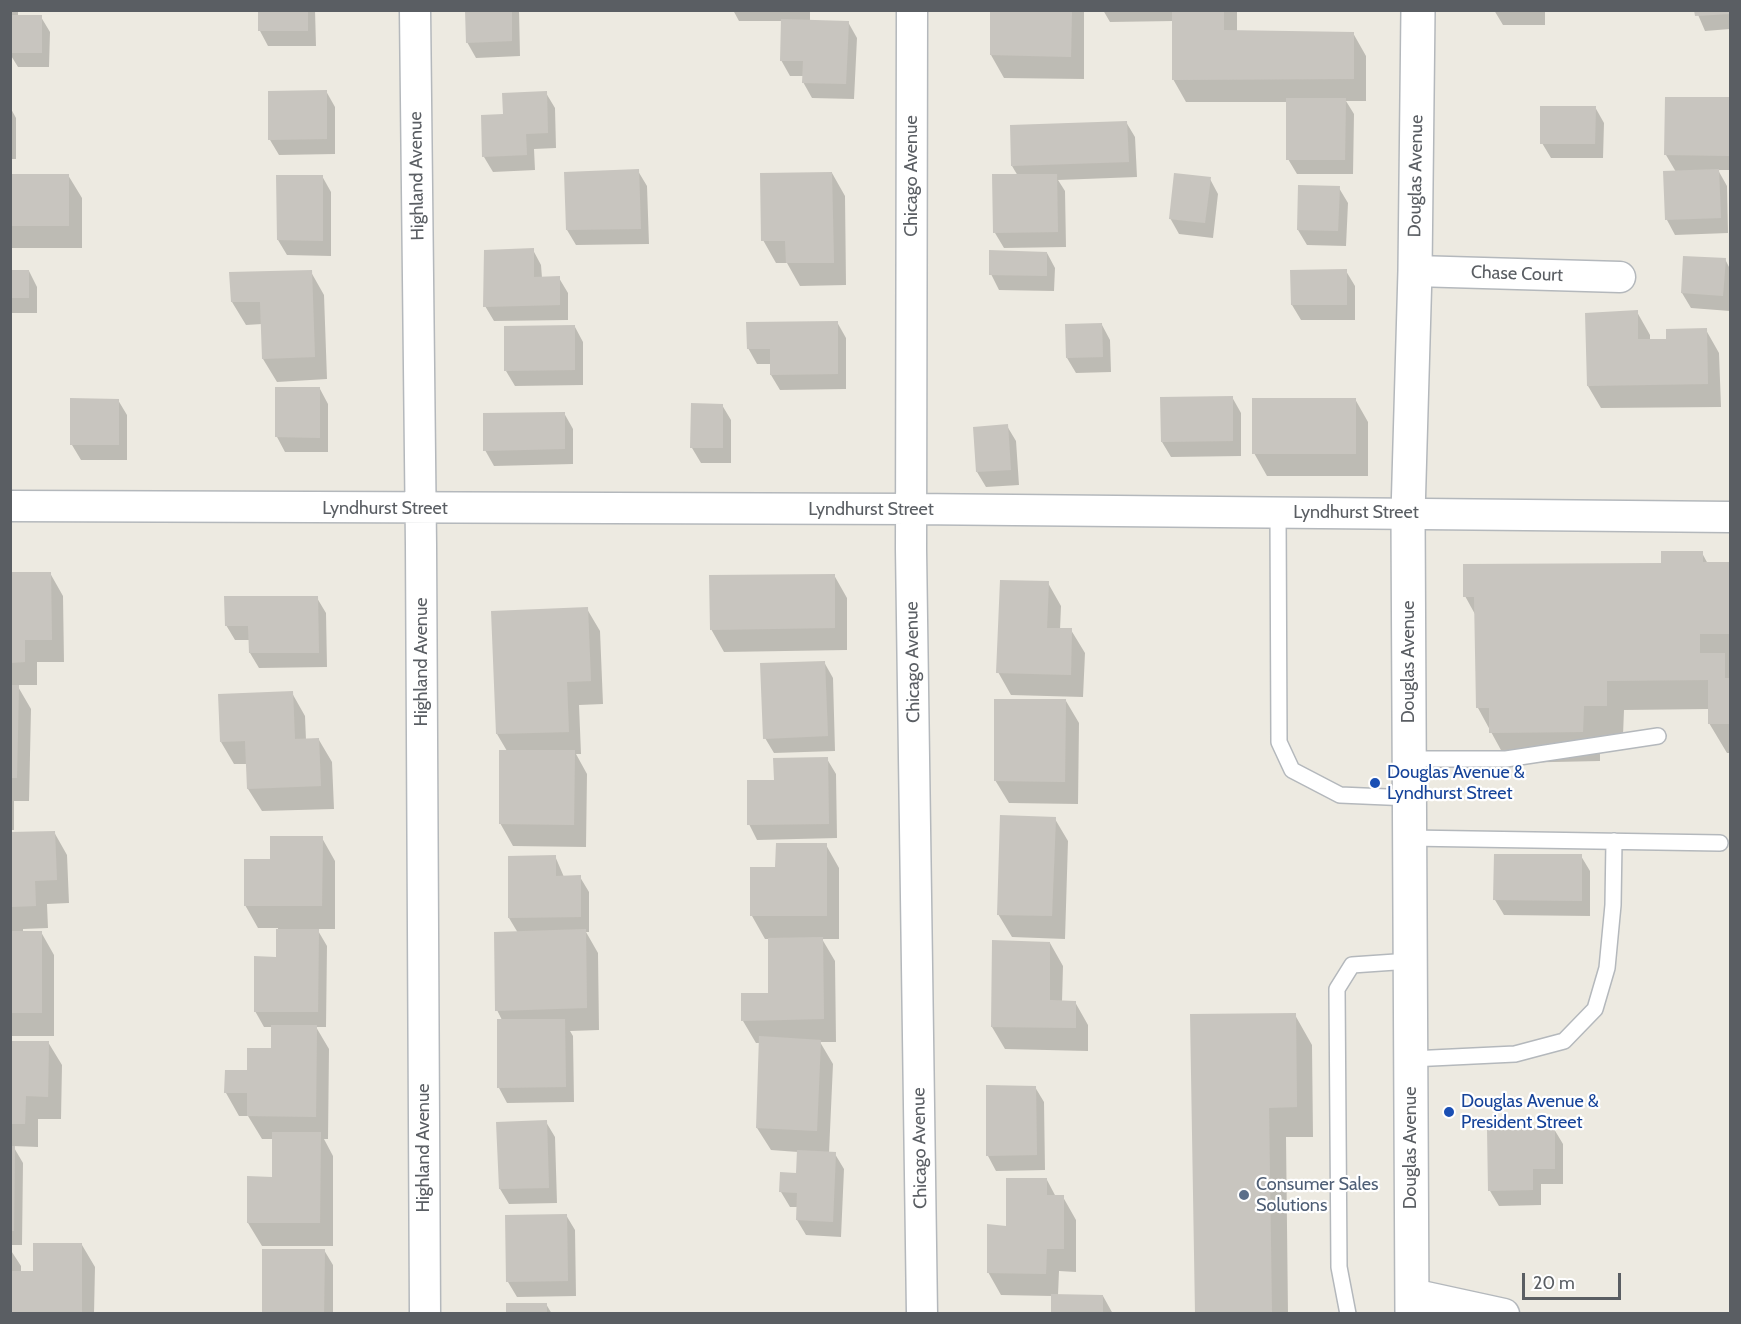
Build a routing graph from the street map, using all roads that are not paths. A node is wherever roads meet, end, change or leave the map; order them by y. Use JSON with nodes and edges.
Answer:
{"nodes":[{"id":1,"x":415,"y":10,"type":"edge"},
{"id":2,"x":912,"y":10,"type":"edge"},
{"id":3,"x":1418,"y":10,"type":"edge"},
{"id":4,"x":1415,"y":271,"type":"junction"},
{"id":5,"x":1620,"y":278,"type":"dead end"},
{"id":6,"x":10,"y":506,"type":"edge"},
{"id":7,"x":421,"y":509,"type":"junction"},
{"id":8,"x":912,"y":509,"type":"junction"},
{"id":9,"x":1278,"y":513,"type":"junction"},
{"id":10,"x":1408,"y":514,"type":"junction"},
{"id":11,"x":1731,"y":517,"type":"edge"},
{"id":12,"x":1658,"y":736,"type":"dead end"},
{"id":13,"x":1410,"y":759,"type":"junction"},
{"id":14,"x":1410,"y":798,"type":"junction"},
{"id":15,"x":1409,"y":838,"type":"junction"},
{"id":16,"x":1614,"y":841,"type":"junction"},
{"id":17,"x":1720,"y":843,"type":"dead end"},
{"id":18,"x":1410,"y":961,"type":"junction"},
{"id":19,"x":1411,"y":1059,"type":"junction"},
{"id":20,"x":1412,"y":1304,"type":"edge"},
{"id":21,"x":425,"y":1314,"type":"edge"},
{"id":22,"x":922,"y":1314,"type":"edge"},
{"id":23,"x":1348,"y":1314,"type":"edge"},
{"id":24,"x":1504,"y":1314,"type":"edge"}],
"edges":[{"from":1,"to":7,"type":"street","name":"Highland Avenue"},
{"from":2,"to":8,"type":"street","name":"Chicago Avenue"},
{"from":3,"to":4,"type":"street","name":"Douglas Avenue"},
{"from":4,"to":5,"type":"street","name":"Chase Court"},
{"from":4,"to":10,"type":"street","name":"Douglas Avenue"},
{"from":6,"to":7,"type":"street","name":"Lyndhurst Street"},
{"from":7,"to":8,"type":"street","name":"Lyndhurst Street"},
{"from":7,"to":21,"type":"street","name":"Highland Avenue"},
{"from":8,"to":9,"type":"street","name":"Lyndhurst Street"},
{"from":8,"to":22,"type":"street","name":"Chicago Avenue"},
{"from":9,"to":10,"type":"street","name":"Lyndhurst Street"},
{"from":9,"to":14,"type":"lane"},
{"from":10,"to":11,"type":"street","name":"Lyndhurst Street"},
{"from":10,"to":13,"type":"street","name":"Douglas Avenue"},
{"from":12,"to":13,"type":"lane"},
{"from":13,"to":14,"type":"street","name":"Douglas Avenue"},
{"from":14,"to":15,"type":"street","name":"Douglas Avenue"},
{"from":15,"to":16,"type":"lane"},
{"from":15,"to":18,"type":"street","name":"Douglas Avenue"},
{"from":16,"to":17,"type":"lane"},
{"from":16,"to":19,"type":"lane"},
{"from":18,"to":19,"type":"street","name":"Douglas Avenue"},
{"from":18,"to":23,"type":"lane"},
{"from":19,"to":20,"type":"street","name":"Douglas Avenue"},
{"from":20,"to":24,"type":"street"}]}
